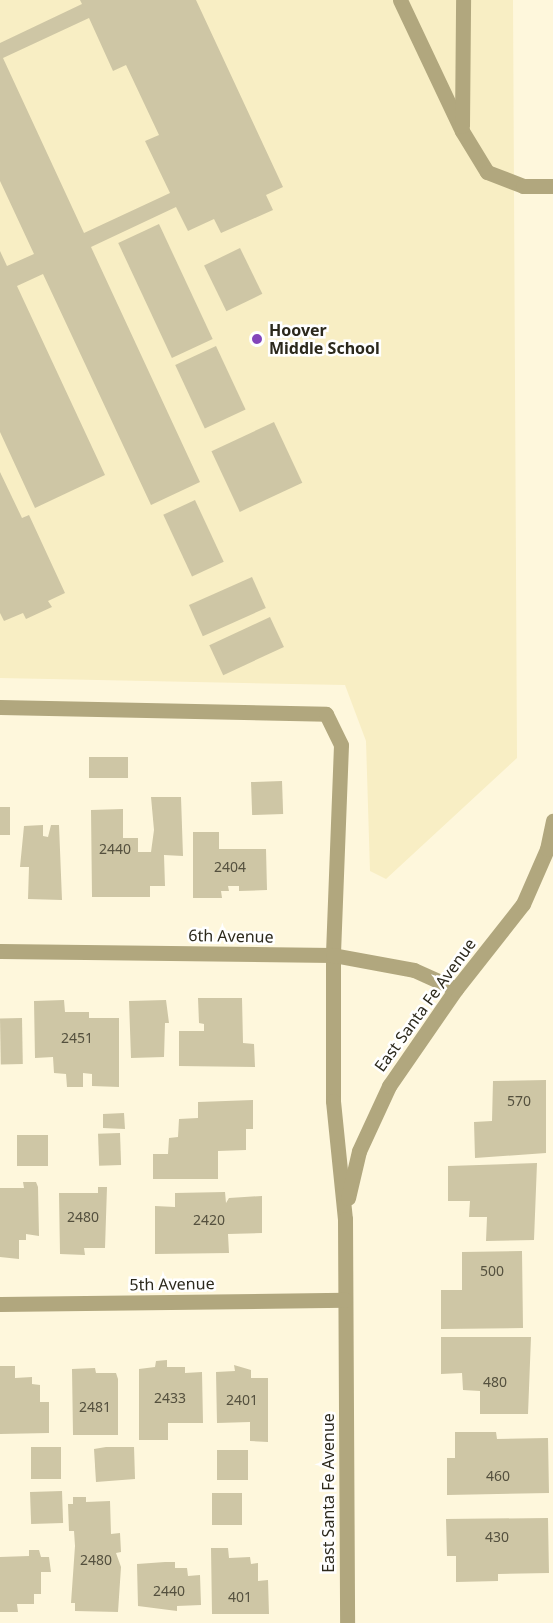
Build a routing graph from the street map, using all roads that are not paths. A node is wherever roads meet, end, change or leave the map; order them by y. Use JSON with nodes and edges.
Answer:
{"nodes":[{"id":1,"x":400,"y":0,"type":"edge"},
{"id":2,"x":463,"y":0,"type":"edge"},
{"id":3,"x":462,"y":131,"type":"junction"},
{"id":4,"x":553,"y":186,"type":"edge"},
{"id":5,"x":0,"y":706,"type":"edge"},
{"id":6,"x":553,"y":821,"type":"edge"},
{"id":7,"x":0,"y":951,"type":"edge"},
{"id":8,"x":333,"y":955,"type":"junction"},
{"id":9,"x":456,"y":989,"type":"junction"},
{"id":10,"x":345,"y":1219,"type":"junction"},
{"id":11,"x":345,"y":1300,"type":"junction"},
{"id":12,"x":0,"y":1304,"type":"edge"},
{"id":13,"x":347,"y":1623,"type":"edge"}],
"edges":[{"from":1,"to":3,"type":"street"},
{"from":2,"to":3,"type":"street"},
{"from":3,"to":4,"type":"street"},
{"from":5,"to":8,"type":"street","name":"East Santa Fe Avenue"},
{"from":6,"to":9,"type":"street","name":"East Santa Fe Avenue"},
{"from":7,"to":8,"type":"street","name":"6th Avenue"},
{"from":8,"to":9,"type":"street","name":"6th Avenue"},
{"from":8,"to":10,"type":"street","name":"East Santa Fe Avenue"},
{"from":9,"to":10,"type":"street","name":"East Santa Fe Avenue"},
{"from":10,"to":11,"type":"street","name":"East Santa Fe Avenue"},
{"from":11,"to":12,"type":"street","name":"5th Avenue"},
{"from":11,"to":13,"type":"street","name":"East Santa Fe Avenue"}]}
